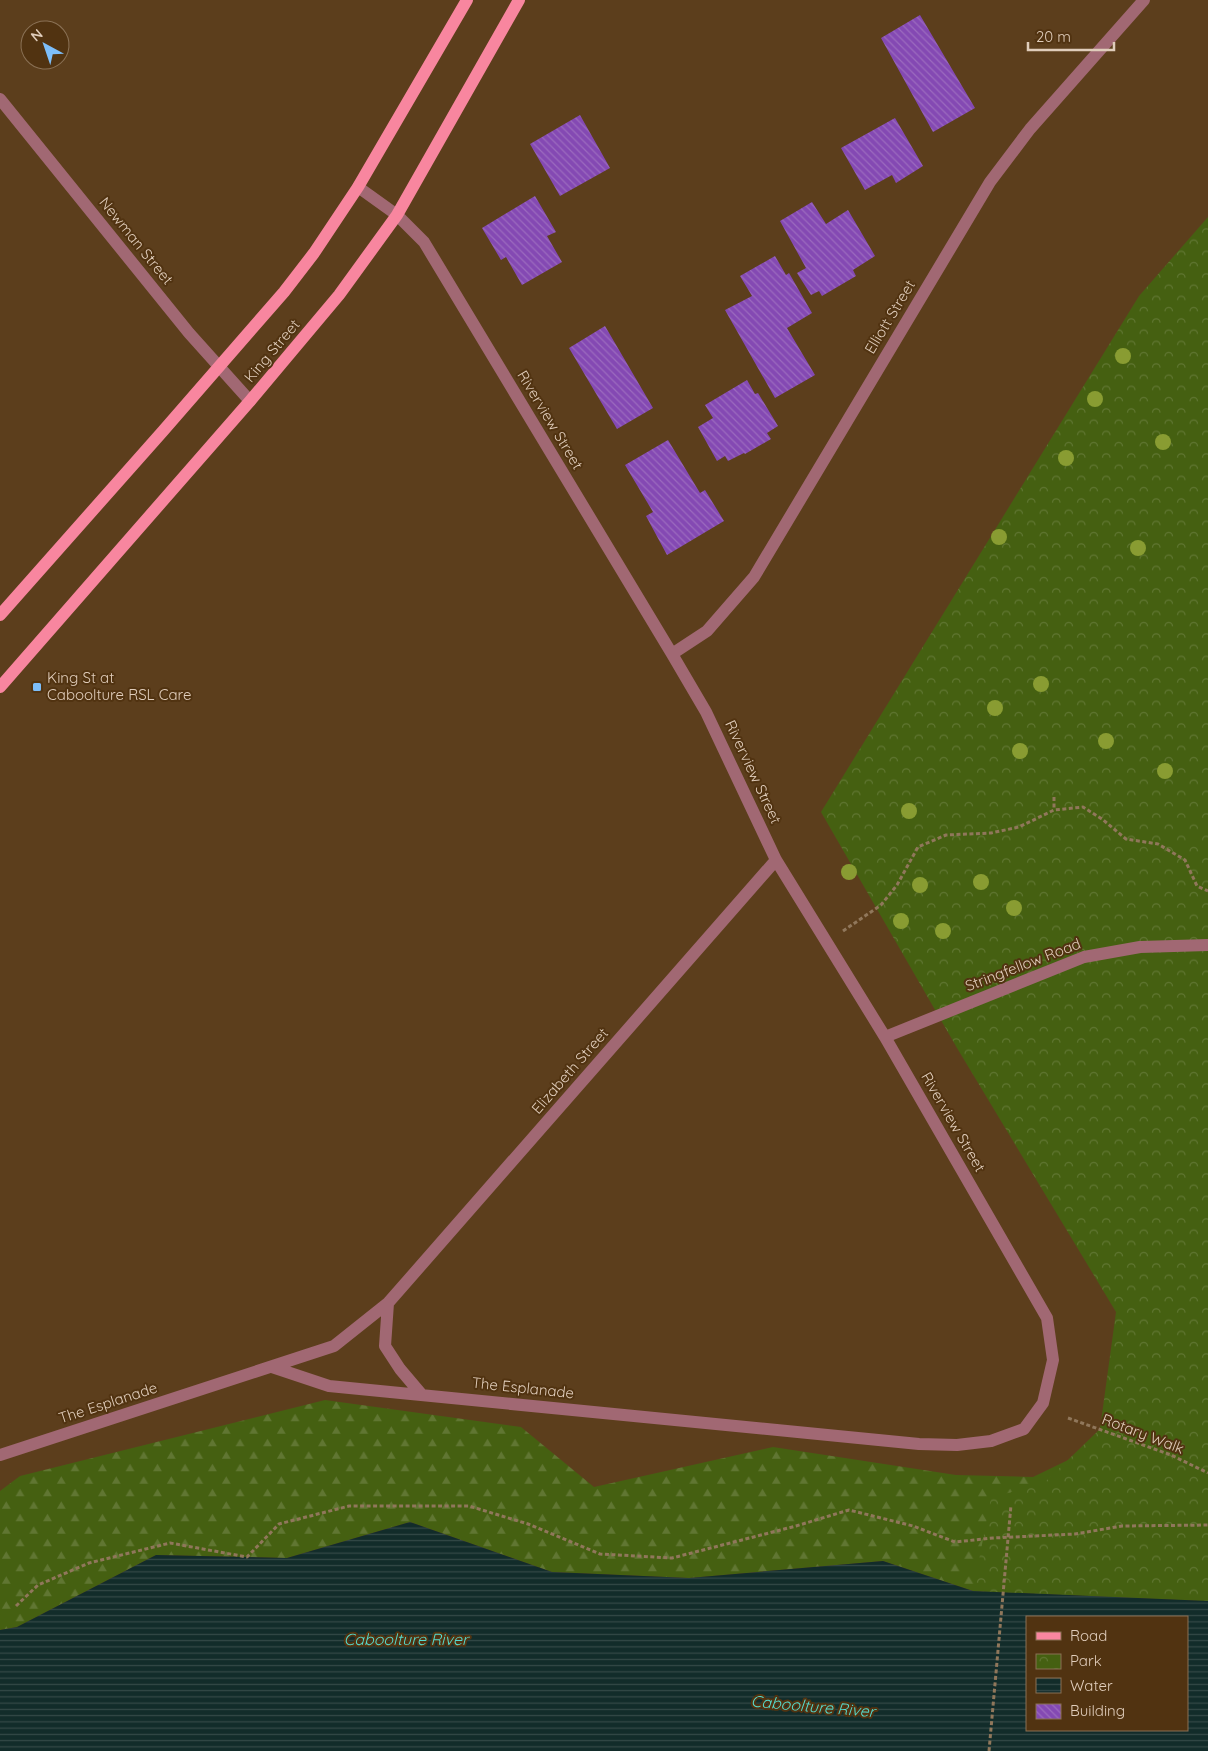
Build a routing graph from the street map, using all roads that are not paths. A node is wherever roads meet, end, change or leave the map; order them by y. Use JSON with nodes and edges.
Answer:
{"nodes":[{"id":1,"x":467,"y":0,"type":"edge"},
{"id":2,"x":520,"y":0,"type":"edge"},
{"id":3,"x":1144,"y":0,"type":"edge"},
{"id":4,"x":0,"y":99,"type":"edge"},
{"id":5,"x":358,"y":187,"type":"junction"},
{"id":6,"x":397,"y":214,"type":"junction"},
{"id":7,"x":219,"y":365,"type":"junction"},
{"id":8,"x":250,"y":401,"type":"junction"},
{"id":9,"x":0,"y":615,"type":"edge"},
{"id":10,"x":672,"y":654,"type":"junction"},
{"id":11,"x":0,"y":687,"type":"edge"},
{"id":12,"x":776,"y":860,"type":"junction"},
{"id":13,"x":1208,"y":945,"type":"edge"},
{"id":14,"x":884,"y":1036,"type":"junction"},
{"id":15,"x":388,"y":1303,"type":"junction"},
{"id":16,"x":272,"y":1367,"type":"junction"},
{"id":17,"x":422,"y":1395,"type":"junction"},
{"id":18,"x":1043,"y":1403,"type":"joint"},
{"id":19,"x":0,"y":1455,"type":"edge"}],
"edges":[{"from":1,"to":5,"type":"main road","name":"King Street"},
{"from":2,"to":6,"type":"main road","name":"King Street"},
{"from":3,"to":10,"type":"street","name":"Elliott Street"},
{"from":4,"to":7,"type":"street","name":"Newman Street"},
{"from":5,"to":6,"type":"street","name":"Riverview Street"},
{"from":5,"to":7,"type":"main road","name":"King Street"},
{"from":6,"to":8,"type":"main road","name":"King Street"},
{"from":6,"to":10,"type":"street","name":"Riverview Street"},
{"from":7,"to":8,"type":"street","name":"Newman Street"},
{"from":7,"to":9,"type":"main road","name":"King Street"},
{"from":8,"to":11,"type":"main road","name":"King Street"},
{"from":10,"to":12,"type":"street","name":"Riverview Street"},
{"from":12,"to":14,"type":"street","name":"Riverview Street"},
{"from":12,"to":15,"type":"street","name":"Elizabeth Street"},
{"from":13,"to":14,"type":"street","name":"Stringfellow Road"},
{"from":14,"to":18,"type":"street","name":"Riverview Street"},
{"from":15,"to":16,"type":"street","name":"Elizabeth Street"},
{"from":15,"to":17,"type":"street"},
{"from":16,"to":17,"type":"street","name":"The Esplanade"},
{"from":16,"to":19,"type":"street","name":"The Esplanade"},
{"from":17,"to":18,"type":"street","name":"The Esplanade"}]}
